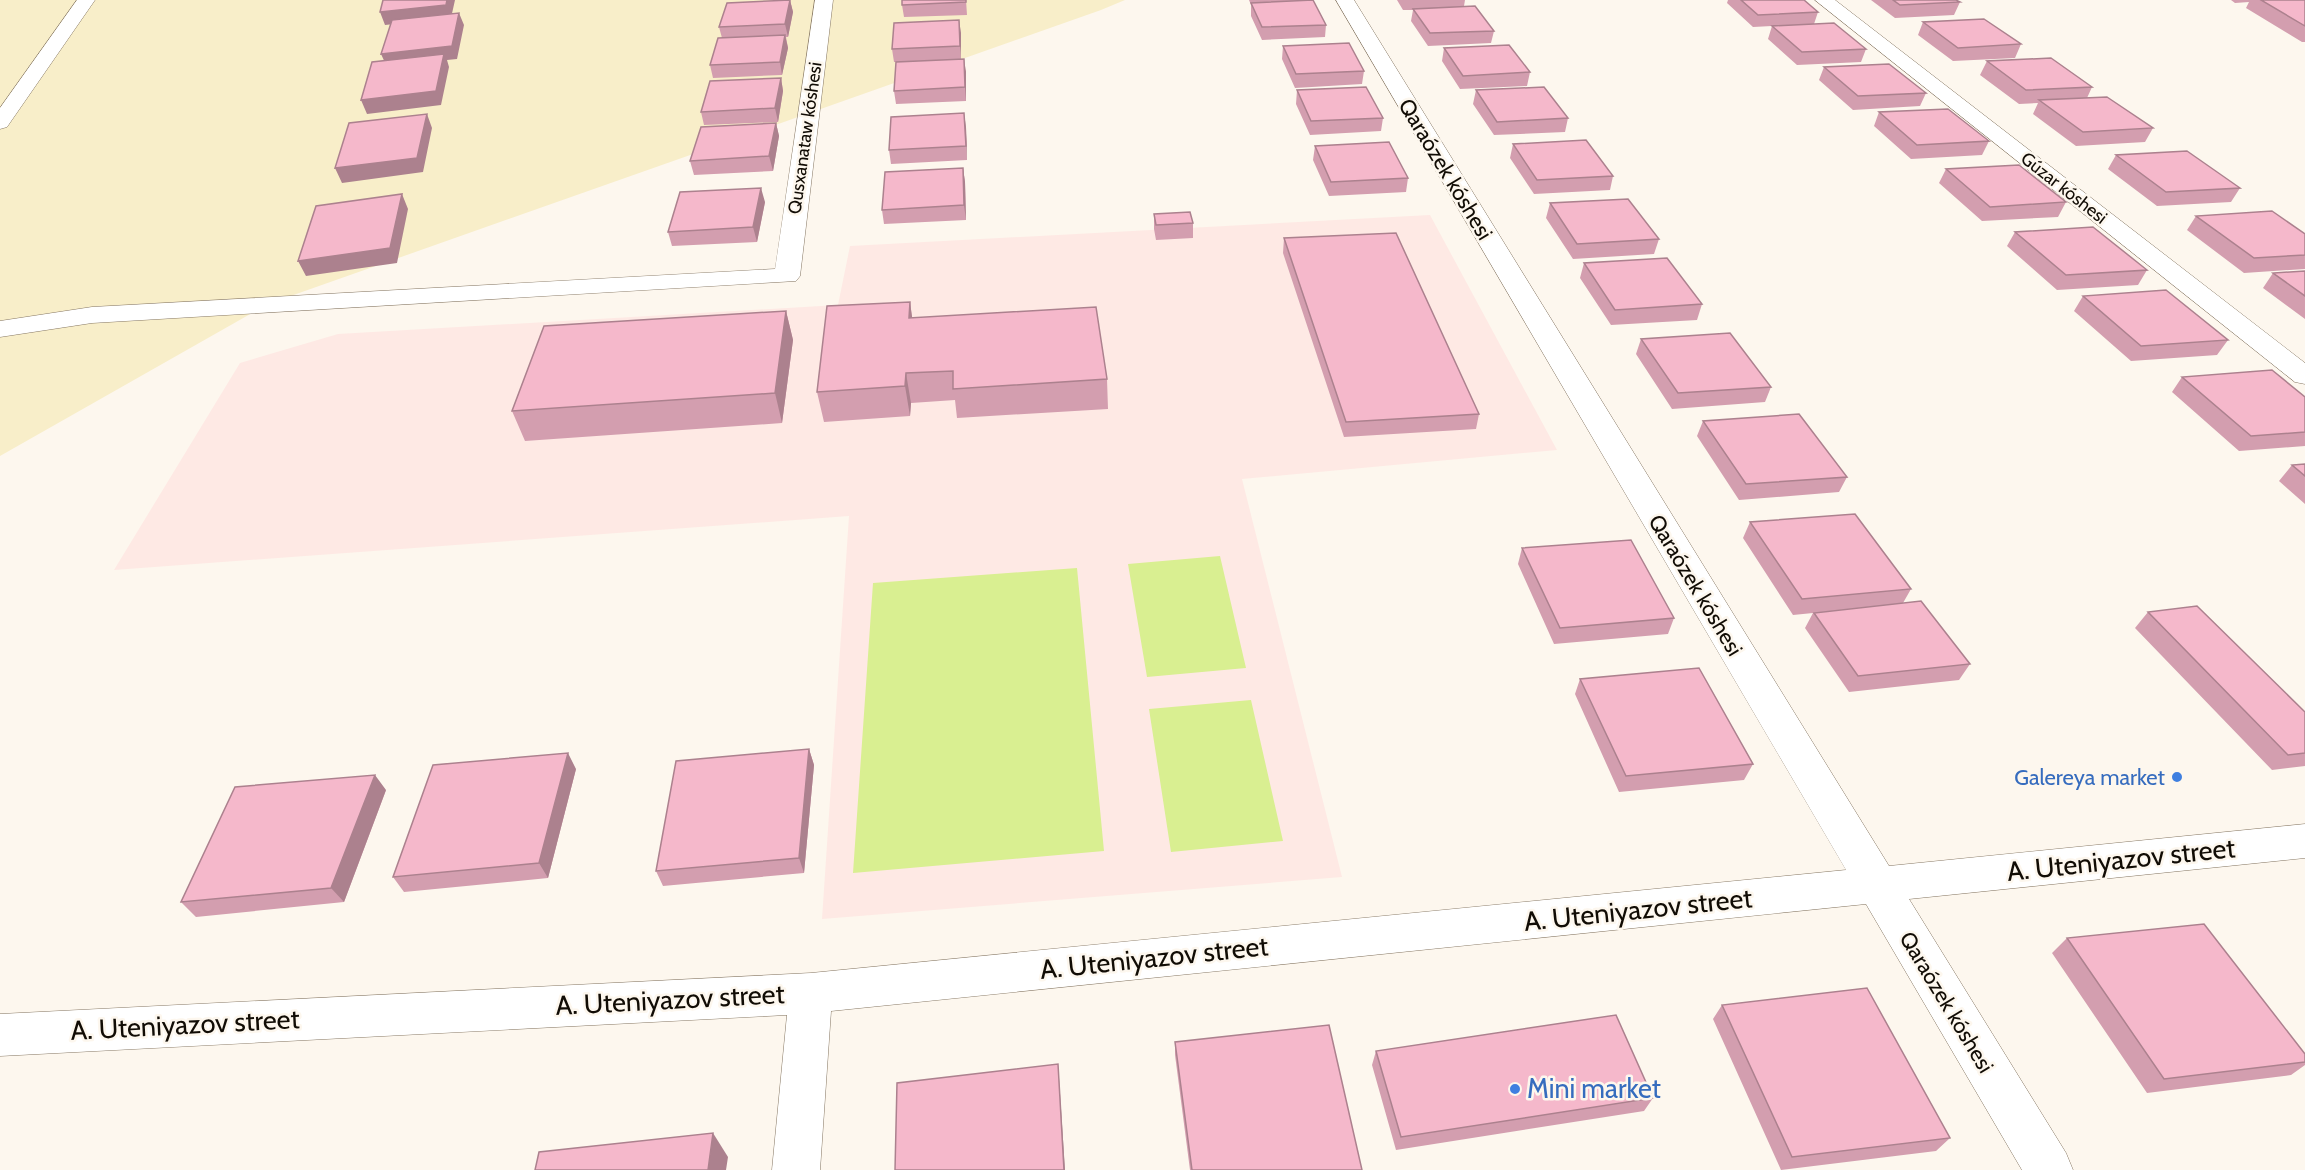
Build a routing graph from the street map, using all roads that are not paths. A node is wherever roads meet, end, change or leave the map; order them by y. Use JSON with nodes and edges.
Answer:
{"nodes":[{"id":1,"x":86,"y":0,"type":"edge"},
{"id":2,"x":824,"y":0,"type":"edge"},
{"id":3,"x":1345,"y":0,"type":"edge"},
{"id":4,"x":1824,"y":0,"type":"edge"},
{"id":5,"x":0,"y":123,"type":"edge"},
{"id":6,"x":0,"y":329,"type":"edge"},
{"id":7,"x":2305,"y":376,"type":"edge"},
{"id":8,"x":2305,"y":841,"type":"edge"},
{"id":9,"x":1877,"y":886,"type":"junction"},
{"id":10,"x":811,"y":993,"type":"junction"},
{"id":11,"x":0,"y":1035,"type":"edge"},
{"id":12,"x":796,"y":1170,"type":"edge"},
{"id":13,"x":2049,"y":1170,"type":"edge"}],
"edges":[{"from":1,"to":5,"type":"street"},
{"from":2,"to":6,"type":"street","name":"Qusxanataw kóshesi"},
{"from":3,"to":9,"type":"street","name":"Qaraózek kóshesi"},
{"from":4,"to":7,"type":"street","name":"Gúzar kóshesi"},
{"from":8,"to":9,"type":"street","name":"A. Uteniyazov street"},
{"from":9,"to":10,"type":"street","name":"A. Uteniyazov street"},
{"from":9,"to":13,"type":"street","name":"Qaraózek kóshesi"},
{"from":10,"to":11,"type":"street","name":"A. Uteniyazov street"},
{"from":10,"to":12,"type":"street"}]}
